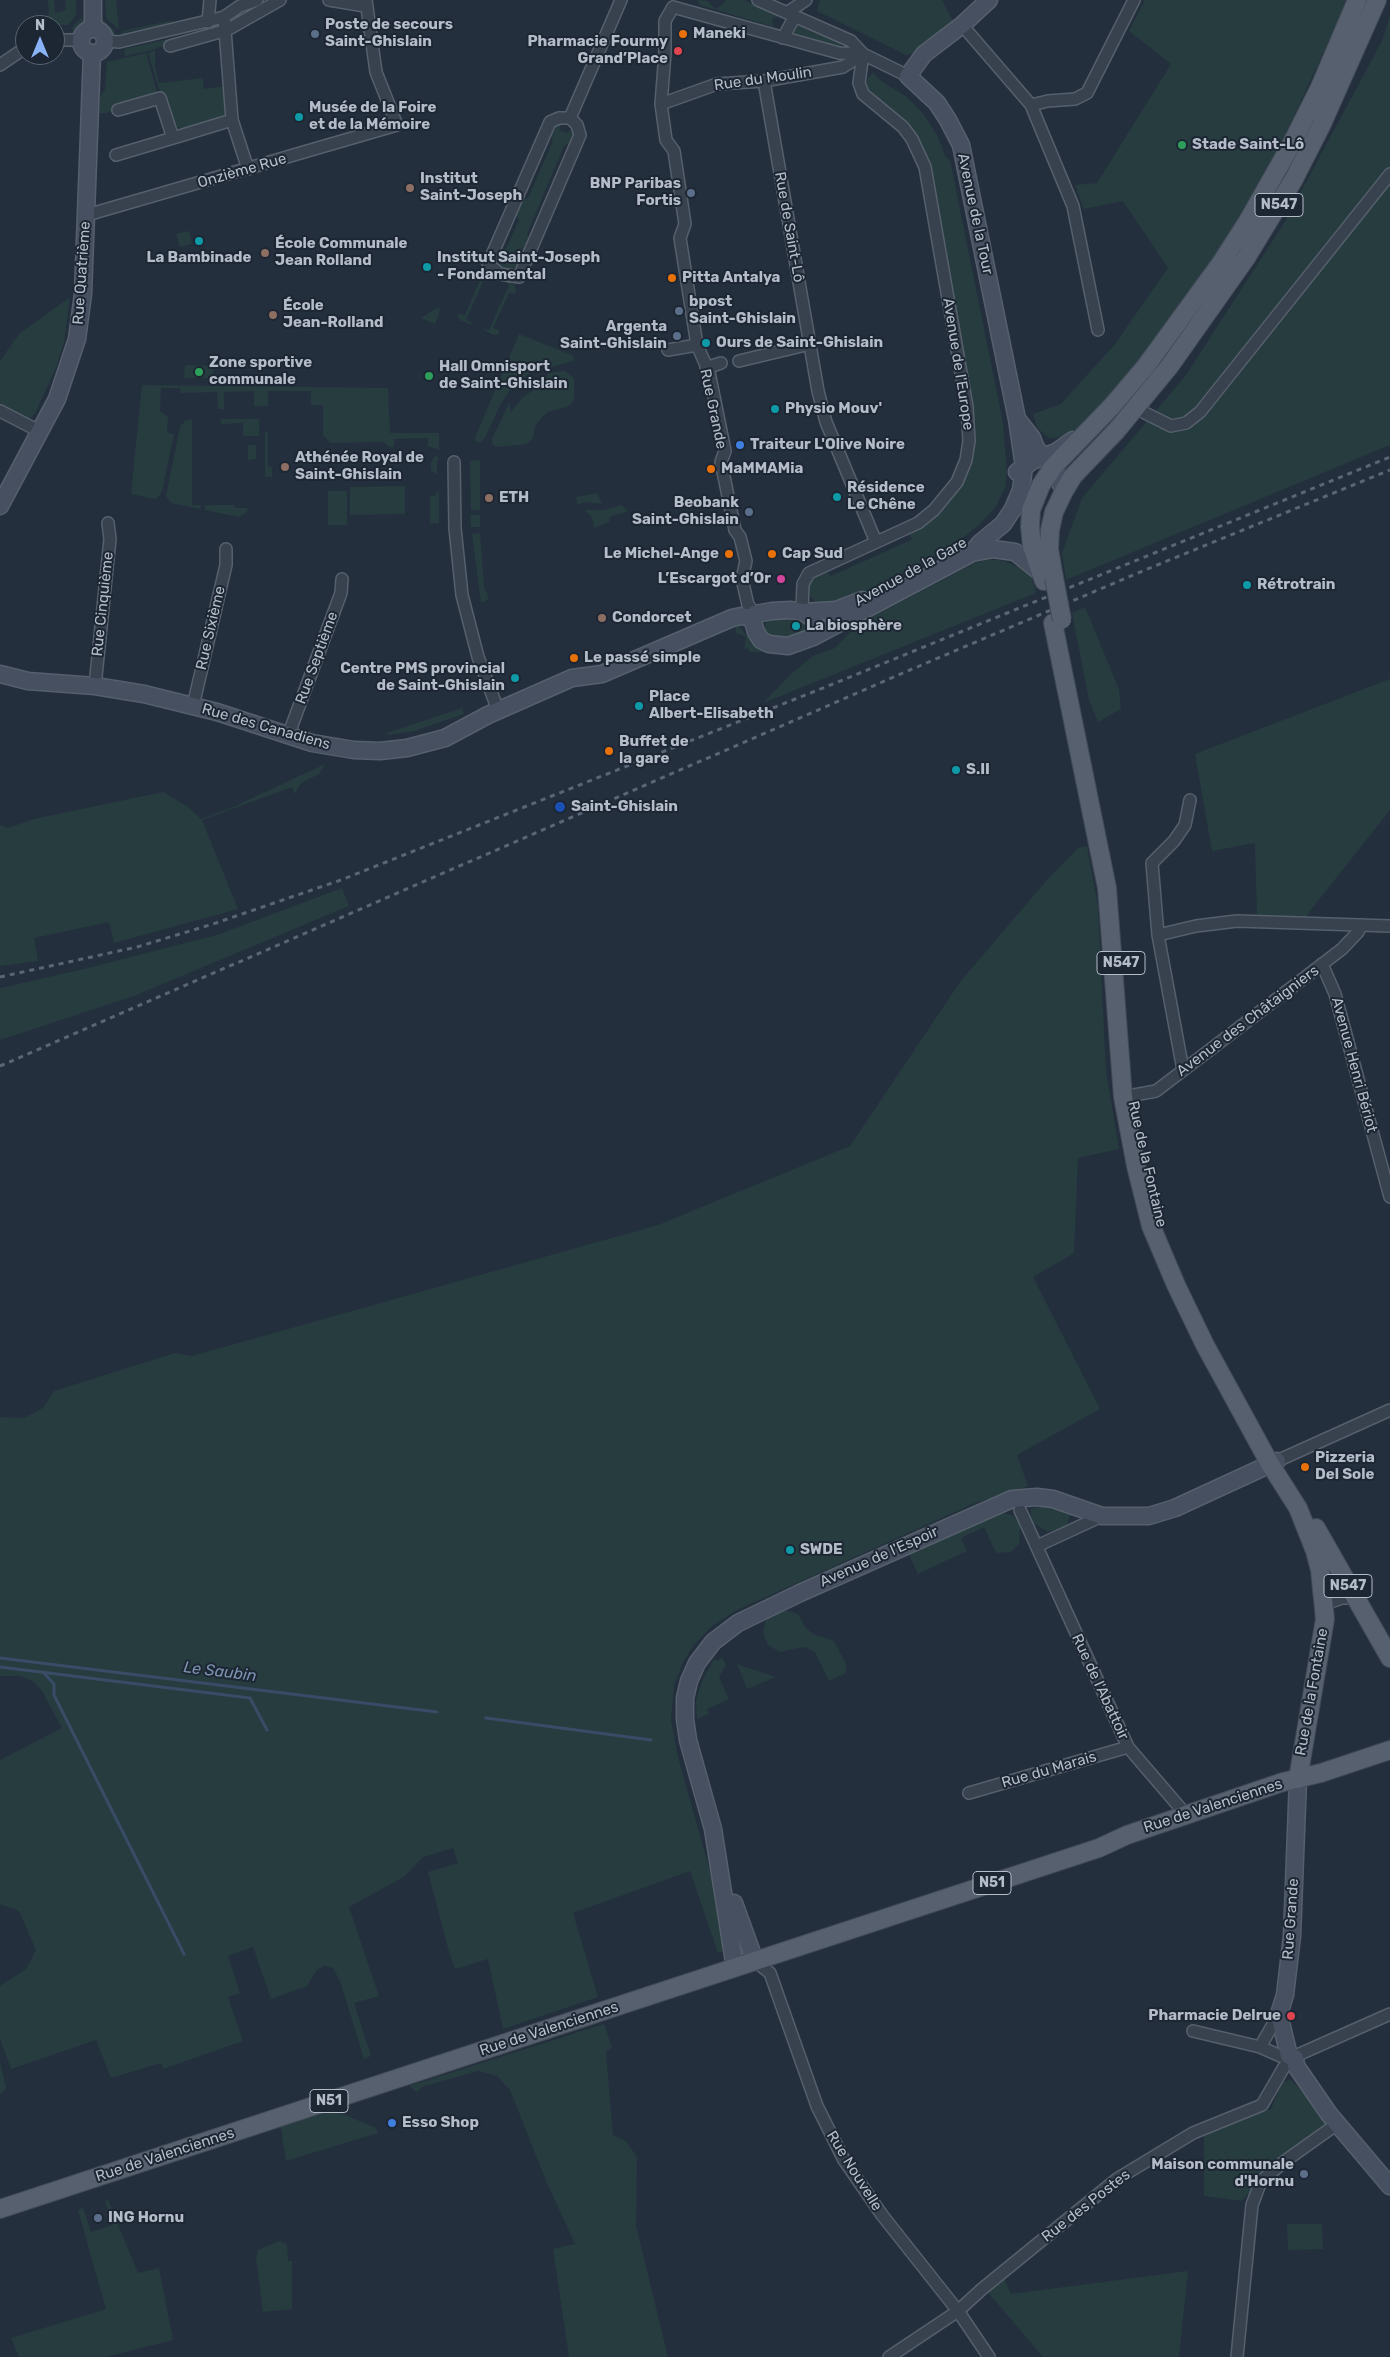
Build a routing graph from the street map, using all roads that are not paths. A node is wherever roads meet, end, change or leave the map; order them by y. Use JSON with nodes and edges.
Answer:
{"nodes":[{"id":1,"x":93,"y":0,"type":"edge"},
{"id":2,"x":210,"y":0,"type":"edge"},
{"id":3,"x":257,"y":0,"type":"edge"},
{"id":4,"x":280,"y":0,"type":"edge"},
{"id":5,"x":329,"y":0,"type":"edge"},
{"id":6,"x":621,"y":0,"type":"edge"},
{"id":7,"x":758,"y":0,"type":"edge"},
{"id":8,"x":806,"y":0,"type":"edge"},
{"id":9,"x":988,"y":0,"type":"edge"},
{"id":10,"x":1134,"y":0,"type":"edge"},
{"id":11,"x":1357,"y":0,"type":"edge"},
{"id":12,"x":1377,"y":0,"type":"edge"},
{"id":13,"x":241,"y":3,"type":"edge"},
{"id":14,"x":366,"y":3,"type":"edge"},
{"id":15,"x":670,"y":3,"type":"edge"},
{"id":16,"x":791,"y":14,"type":"junction"},
{"id":17,"x":224,"y":17,"type":"junction"},
{"id":18,"x":208,"y":22,"type":"junction"},
{"id":19,"x":962,"y":25,"type":"junction"},
{"id":20,"x":93,"y":28,"type":"junction"},
{"id":21,"x":226,"y":30,"type":"junction"},
{"id":22,"x":783,"y":38,"type":"junction"},
{"id":23,"x":65,"y":40,"type":"edge"},
{"id":24,"x":80,"y":40,"type":"junction"},
{"id":25,"x":105,"y":41,"type":"junction"},
{"id":26,"x":170,"y":46,"type":"dead end"},
{"id":27,"x":92,"y":53,"type":"junction"},
{"id":28,"x":863,"y":54,"type":"junction"},
{"id":29,"x":15,"y":55,"type":"edge"},
{"id":30,"x":0,"y":65,"type":"edge"},
{"id":31,"x":908,"y":76,"type":"junction"},
{"id":32,"x":764,"y":81,"type":"junction"},
{"id":33,"x":661,"y":104,"type":"junction"},
{"id":34,"x":1031,"y":105,"type":"junction"},
{"id":35,"x":118,"y":110,"type":"dead end"},
{"id":36,"x":570,"y":118,"type":"junction"},
{"id":37,"x":232,"y":120,"type":"junction"},
{"id":38,"x":173,"y":138,"type":"junction"},
{"id":39,"x":116,"y":156,"type":"dead end"},
{"id":40,"x":248,"y":169,"type":"junction"},
{"id":41,"x":1390,"y":174,"type":"edge"},
{"id":42,"x":87,"y":215,"type":"junction"},
{"id":43,"x":1098,"y":330,"type":"dead end"},
{"id":44,"x":810,"y":344,"type":"junction"},
{"id":45,"x":697,"y":346,"type":"junction"},
{"id":46,"x":668,"y":350,"type":"dead end"},
{"id":47,"x":739,"y":361,"type":"dead end"},
{"id":48,"x":721,"y":363,"type":"dead end"},
{"id":49,"x":706,"y":368,"type":"junction"},
{"id":50,"x":1137,"y":406,"type":"junction"},
{"id":51,"x":0,"y":411,"type":"edge"},
{"id":52,"x":1018,"y":419,"type":"junction"},
{"id":53,"x":1092,"y":428,"type":"junction"},
{"id":54,"x":39,"y":431,"type":"junction"},
{"id":55,"x":1032,"y":438,"type":"junction"},
{"id":56,"x":1070,"y":442,"type":"junction"},
{"id":57,"x":454,"y":462,"type":"dead end"},
{"id":58,"x":1049,"y":462,"type":"junction"},
{"id":59,"x":1019,"y":471,"type":"junction"},
{"id":60,"x":1064,"y":491,"type":"junction"},
{"id":61,"x":0,"y":506,"type":"edge"},
{"id":62,"x":108,"y":523,"type":"dead end"},
{"id":63,"x":998,"y":530,"type":"junction"},
{"id":64,"x":1050,"y":530,"type":"junction"},
{"id":65,"x":876,"y":542,"type":"junction"},
{"id":66,"x":1032,"y":546,"type":"junction"},
{"id":67,"x":226,"y":550,"type":"dead end"},
{"id":68,"x":1010,"y":551,"type":"junction"},
{"id":69,"x":972,"y":553,"type":"junction"},
{"id":70,"x":1046,"y":577,"type":"junction"},
{"id":71,"x":342,"y":579,"type":"dead end"},
{"id":72,"x":802,"y":611,"type":"junction"},
{"id":73,"x":753,"y":616,"type":"junction"},
{"id":74,"x":813,"y":637,"type":"junction"},
{"id":75,"x":0,"y":674,"type":"edge"},
{"id":76,"x":28,"y":681,"type":"junction"},
{"id":77,"x":0,"y":686,"type":"edge"},
{"id":78,"x":95,"y":686,"type":"junction"},
{"id":79,"x":193,"y":706,"type":"junction"},
{"id":80,"x":498,"y":710,"type":"junction"},
{"id":81,"x":288,"y":736,"type":"junction"},
{"id":82,"x":1190,"y":800,"type":"dead end"},
{"id":83,"x":1361,"y":925,"type":"junction"},
{"id":84,"x":1390,"y":926,"type":"edge"},
{"id":85,"x":1158,"y":935,"type":"junction"},
{"id":86,"x":1322,"y":964,"type":"junction"},
{"id":87,"x":1183,"y":1070,"type":"junction"},
{"id":88,"x":1127,"y":1096,"type":"junction"},
{"id":89,"x":1390,"y":1197,"type":"edge"},
{"id":90,"x":1390,"y":1410,"type":"edge"},
{"id":91,"x":1274,"y":1463,"type":"junction"},
{"id":92,"x":1020,"y":1510,"type":"dead end"},
{"id":93,"x":1102,"y":1516,"type":"junction"},
{"id":94,"x":1037,"y":1546,"type":"junction"},
{"id":95,"x":1355,"y":1598,"type":"junction"},
{"id":96,"x":1325,"y":1604,"type":"junction"},
{"id":97,"x":1390,"y":1658,"type":"edge"},
{"id":98,"x":1128,"y":1748,"type":"junction"},
{"id":99,"x":1390,"y":1750,"type":"edge"},
{"id":100,"x":1298,"y":1779,"type":"junction"},
{"id":101,"x":970,"y":1793,"type":"dead end"},
{"id":102,"x":1185,"y":1815,"type":"junction"},
{"id":103,"x":1151,"y":1836,"type":"junction"},
{"id":104,"x":1099,"y":1848,"type":"junction"},
{"id":105,"x":720,"y":1869,"type":"junction"},
{"id":106,"x":755,"y":1961,"type":"junction"},
{"id":107,"x":735,"y":1968,"type":"junction"},
{"id":108,"x":1279,"y":2014,"type":"junction"},
{"id":109,"x":1390,"y":2014,"type":"edge"},
{"id":110,"x":1193,"y":2031,"type":"dead end"},
{"id":111,"x":1260,"y":2047,"type":"junction"},
{"id":112,"x":1289,"y":2061,"type":"junction"},
{"id":113,"x":1337,"y":2124,"type":"junction"},
{"id":114,"x":1390,"y":2186,"type":"edge"},
{"id":115,"x":0,"y":2209,"type":"edge"},
{"id":116,"x":958,"y":2311,"type":"junction"},
{"id":117,"x":900,"y":2354,"type":"edge"},
{"id":118,"x":889,"y":2357,"type":"edge"},
{"id":119,"x":989,"y":2357,"type":"edge"},
{"id":120,"x":1238,"y":2357,"type":"edge"}],
"edges":[{"from":1,"to":20,"type":"street"},
{"from":2,"to":18,"type":"street"},
{"from":3,"to":13,"type":"street"},
{"from":4,"to":21,"type":"street"},
{"from":5,"to":14,"type":"street"},
{"from":6,"to":36,"type":"street"},
{"from":7,"to":16,"type":"street","name":"Avenue de la Tour"},
{"from":8,"to":16,"type":"street"},
{"from":9,"to":19,"type":"street"},
{"from":10,"to":34,"type":"street"},
{"from":11,"to":53,"type":"main road","number":"N547"},
{"from":12,"to":50,"type":"main road","number":"N547"},
{"from":13,"to":17,"type":"street"},
{"from":14,"to":40,"type":"street","name":"Onzième Rue"},
{"from":15,"to":22,"type":"street","name":"Avenue de la Tour"},
{"from":15,"to":33,"type":"street","name":"Rue Grande"},
{"from":16,"to":22,"type":"street"},
{"from":16,"to":28,"type":"street","name":"Avenue de la Tour"},
{"from":17,"to":18,"type":"street"},
{"from":17,"to":21,"type":"street"},
{"from":18,"to":25,"type":"street"},
{"from":19,"to":31,"type":"street"},
{"from":19,"to":34,"type":"street"},
{"from":20,"to":24,"type":"street"},
{"from":20,"to":25,"type":"street"},
{"from":21,"to":26,"type":"street"},
{"from":21,"to":37,"type":"street"},
{"from":22,"to":28,"type":"street","name":"Avenue de la Tour"},
{"from":23,"to":24,"type":"street"},
{"from":24,"to":27,"type":"street"},
{"from":25,"to":27,"type":"street"},
{"from":27,"to":42,"type":"street","name":"Rue Quatrième"},
{"from":28,"to":31,"type":"street","name":"Avenue de la Tour"},
{"from":28,"to":32,"type":"street","name":"Rue du Moulin"},
{"from":28,"to":65,"type":"street","name":"Avenue de l'Europe"},
{"from":29,"to":30,"type":"street"},
{"from":31,"to":52,"type":"street","name":"Avenue de la Tour"},
{"from":32,"to":33,"type":"street","name":"Rue du Moulin"},
{"from":32,"to":44,"type":"street","name":"Rue de Saint-Lô"},
{"from":33,"to":45,"type":"street","name":"Rue Grande"},
{"from":34,"to":43,"type":"street"},
{"from":35,"to":38,"type":"street"},
{"from":36,"to":36,"type":"street"},
{"from":37,"to":38,"type":"street"},
{"from":37,"to":40,"type":"street"},
{"from":38,"to":39,"type":"street"},
{"from":40,"to":42,"type":"street","name":"Onzième Rue"},
{"from":41,"to":50,"type":"street"},
{"from":42,"to":54,"type":"street","name":"Rue Quatrième"},
{"from":44,"to":47,"type":"street"},
{"from":44,"to":65,"type":"street","name":"Rue de Saint-Lô"},
{"from":45,"to":46,"type":"street"},
{"from":45,"to":49,"type":"street","name":"Rue Grande"},
{"from":48,"to":49,"type":"street"},
{"from":49,"to":73,"type":"street","name":"Rue Grande"},
{"from":50,"to":60,"type":"main road","number":"N547"},
{"from":51,"to":54,"type":"street"},
{"from":52,"to":55,"type":"street","name":"Avenue de la Tour"},
{"from":52,"to":59,"type":"street","name":"Avenue de la Tour"},
{"from":53,"to":56,"type":"street"},
{"from":53,"to":58,"type":"main road","number":"N547"},
{"from":54,"to":61,"type":"street","name":"Rue Quatrième"},
{"from":55,"to":56,"type":"street"},
{"from":55,"to":58,"type":"street","name":"Avenue de la Tour"},
{"from":56,"to":58,"type":"street"},
{"from":57,"to":80,"type":"street"},
{"from":58,"to":59,"type":"street"},
{"from":58,"to":60,"type":"street","name":"Avenue de la Tour"},
{"from":58,"to":66,"type":"main road","number":"N547"},
{"from":59,"to":63,"type":"street","name":"Avenue de la Gare"},
{"from":59,"to":72,"type":"street","name":"Avenue de la Gare"},
{"from":60,"to":64,"type":"main road","number":"N547"},
{"from":62,"to":78,"type":"street","name":"Rue Cinquième"},
{"from":63,"to":68,"type":"street"},
{"from":63,"to":69,"type":"street","name":"Avenue de la Gare"},
{"from":64,"to":66,"type":"street"},
{"from":64,"to":70,"type":"main road","number":"N547"},
{"from":65,"to":72,"type":"street","name":"Avenue de l'Europe"},
{"from":66,"to":68,"type":"street","name":"Avenue de la Gare"},
{"from":66,"to":70,"type":"main road","number":"N547"},
{"from":67,"to":79,"type":"street","name":"Rue Sixième"},
{"from":68,"to":69,"type":"street","name":"Avenue de la Gare"},
{"from":68,"to":70,"type":"street"},
{"from":69,"to":74,"type":"street","name":"Avenue de la Gare"},
{"from":70,"to":88,"type":"main road","name":"Rue de la Fontaine","number":"N547"},
{"from":71,"to":81,"type":"street","name":"Rue Septième"},
{"from":72,"to":73,"type":"street","name":"Avenue de la Gare"},
{"from":72,"to":74,"type":"street"},
{"from":73,"to":74,"type":"street","name":"Avenue de la Gare"},
{"from":73,"to":80,"type":"street"},
{"from":75,"to":76,"type":"street","name":"Rue des Canadiens"},
{"from":76,"to":77,"type":"street","name":"Rue des Canadiens"},
{"from":76,"to":78,"type":"street","name":"Rue des Canadiens"},
{"from":78,"to":79,"type":"street","name":"Rue des Canadiens"},
{"from":79,"to":81,"type":"street","name":"Rue des Canadiens"},
{"from":80,"to":81,"type":"street","name":"Rue des Canadiens"},
{"from":82,"to":85,"type":"street"},
{"from":83,"to":84,"type":"street"},
{"from":83,"to":85,"type":"street"},
{"from":83,"to":86,"type":"street","name":"Avenue des Châtaigniers"},
{"from":85,"to":87,"type":"street"},
{"from":86,"to":87,"type":"street","name":"Avenue des Châtaigniers"},
{"from":86,"to":89,"type":"street","name":"Avenue Henri Bériot"},
{"from":87,"to":88,"type":"street","name":"Avenue des Châtaigniers"},
{"from":88,"to":91,"type":"main road","name":"Rue de la Fontaine","number":"N547"},
{"from":90,"to":91,"type":"street"},
{"from":91,"to":93,"type":"street","name":"Avenue de l'Espoir"},
{"from":91,"to":95,"type":"main road","name":"Rue de la Fontaine","number":"N547"},
{"from":91,"to":96,"type":"main road","name":"Rue de la Fontaine","number":"N547"},
{"from":92,"to":94,"type":"street","name":"Rue de l'Abattoir"},
{"from":93,"to":94,"type":"street"},
{"from":93,"to":105,"type":"street","name":"Avenue de l'Espoir"},
{"from":94,"to":98,"type":"street","name":"Rue de l'Abattoir"},
{"from":95,"to":96,"type":"street"},
{"from":95,"to":97,"type":"main road","number":"N547"},
{"from":96,"to":100,"type":"main road","name":"Rue de la Fontaine","number":"N547"},
{"from":98,"to":101,"type":"street","name":"Rue du Marais"},
{"from":98,"to":102,"type":"street","name":"Rue de l'Abattoir"},
{"from":99,"to":100,"type":"main road","number":"N51"},
{"from":100,"to":102,"type":"main road","name":"Rue de Valenciennes","number":"N51"},
{"from":100,"to":103,"type":"main road","name":"Rue de Valenciennes","number":"N51"},
{"from":100,"to":108,"type":"street","name":"Rue Grande"},
{"from":102,"to":103,"type":"street"},
{"from":102,"to":104,"type":"main road","name":"Rue de Valenciennes","number":"N51"},
{"from":103,"to":104,"type":"main road","name":"Rue de Valenciennes","number":"N51"},
{"from":104,"to":106,"type":"main road","name":"Rue de Valenciennes","number":"N51"},
{"from":105,"to":106,"type":"street"},
{"from":105,"to":107,"type":"street"},
{"from":106,"to":107,"type":"main road","name":"Rue de Valenciennes","number":"N51"},
{"from":106,"to":116,"type":"street","name":"Rue Nouvelle"},
{"from":107,"to":115,"type":"main road","name":"Rue de Valenciennes","number":"N51"},
{"from":108,"to":111,"type":"street"},
{"from":108,"to":112,"type":"street","name":"Rue Grande"},
{"from":109,"to":112,"type":"street"},
{"from":110,"to":111,"type":"street"},
{"from":111,"to":112,"type":"street"},
{"from":112,"to":113,"type":"street","name":"Rue Grande"},
{"from":112,"to":116,"type":"street","name":"Rue des Postes"},
{"from":113,"to":114,"type":"street","name":"Rue Grande"},
{"from":113,"to":120,"type":"street"},
{"from":116,"to":117,"type":"street","name":"Rue des Postes"},
{"from":116,"to":119,"type":"street","name":"Rue Nouvelle"},
{"from":117,"to":118,"type":"street","name":"Rue des Postes"}]}
